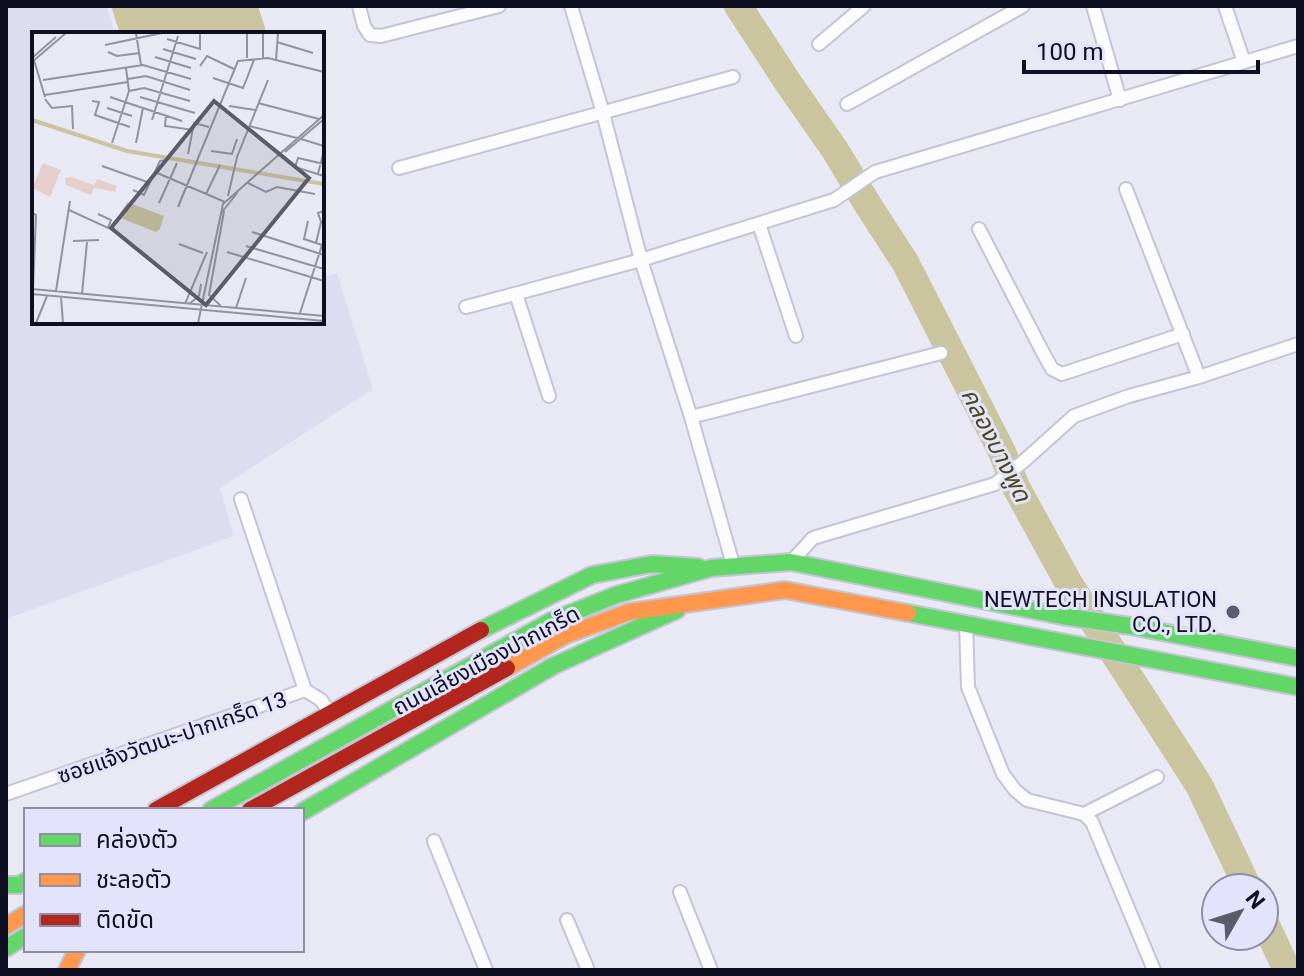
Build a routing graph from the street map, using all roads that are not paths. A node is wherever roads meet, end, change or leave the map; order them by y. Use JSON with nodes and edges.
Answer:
{"nodes":[{"id":1,"x":359,"y":6,"type":"edge"},
{"id":2,"x":499,"y":6,"type":"edge"},
{"id":3,"x":571,"y":6,"type":"edge"},
{"id":4,"x":864,"y":6,"type":"edge"},
{"id":5,"x":1021,"y":6,"type":"edge"},
{"id":6,"x":1093,"y":6,"type":"edge"},
{"id":7,"x":1225,"y":6,"type":"edge"},
{"id":8,"x":473,"y":10,"type":"edge"},
{"id":9,"x":819,"y":44,"type":"dead end"},
{"id":10,"x":1298,"y":46,"type":"edge"},
{"id":11,"x":1244,"y":62,"type":"junction"},
{"id":12,"x":733,"y":77,"type":"dead end"},
{"id":13,"x":1120,"y":100,"type":"junction"},
{"id":14,"x":847,"y":104,"type":"dead end"},
{"id":15,"x":603,"y":113,"type":"junction"},
{"id":16,"x":399,"y":168,"type":"dead end"},
{"id":17,"x":1126,"y":189,"type":"dead end"},
{"id":18,"x":759,"y":224,"type":"junction"},
{"id":19,"x":979,"y":229,"type":"dead end"},
{"id":20,"x":641,"y":260,"type":"junction"},
{"id":21,"x":516,"y":294,"type":"junction"},
{"id":22,"x":466,"y":307,"type":"dead end"},
{"id":23,"x":1183,"y":334,"type":"junction"},
{"id":24,"x":796,"y":336,"type":"dead end"},
{"id":25,"x":1298,"y":344,"type":"edge"},
{"id":26,"x":941,"y":353,"type":"dead end"},
{"id":27,"x":1199,"y":377,"type":"junction"},
{"id":28,"x":549,"y":396,"type":"dead end"},
{"id":29,"x":691,"y":417,"type":"junction"},
{"id":30,"x":241,"y":499,"type":"dead end"},
{"id":31,"x":791,"y":562,"type":"junction"},
{"id":32,"x":711,"y":568,"type":"junction"},
{"id":33,"x":734,"y":568,"type":"junction"},
{"id":34,"x":700,"y":601,"type":"junction"},
{"id":35,"x":966,"y":623,"type":"junction"},
{"id":36,"x":1298,"y":658,"type":"edge"},
{"id":37,"x":1298,"y":687,"type":"edge"},
{"id":38,"x":305,"y":690,"type":"junction"},
{"id":39,"x":330,"y":713,"type":"junction"},
{"id":40,"x":1157,"y":777,"type":"dead end"},
{"id":41,"x":6,"y":794,"type":"edge"},
{"id":42,"x":160,"y":808,"type":"edge"},
{"id":43,"x":215,"y":808,"type":"edge"},
{"id":44,"x":254,"y":808,"type":"edge"},
{"id":45,"x":304,"y":811,"type":"edge"},
{"id":46,"x":1084,"y":814,"type":"junction"},
{"id":47,"x":434,"y":841,"type":"dead end"},
{"id":48,"x":680,"y":892,"type":"dead end"},
{"id":49,"x":24,"y":915,"type":"edge"},
{"id":50,"x":567,"y":920,"type":"dead end"},
{"id":51,"x":6,"y":926,"type":"edge"},
{"id":52,"x":24,"y":937,"type":"edge"},
{"id":53,"x":6,"y":948,"type":"edge"},
{"id":54,"x":76,"y":952,"type":"edge"},
{"id":55,"x":67,"y":970,"type":"edge"},
{"id":56,"x":486,"y":970,"type":"edge"},
{"id":57,"x":588,"y":970,"type":"edge"},
{"id":58,"x":711,"y":970,"type":"edge"},
{"id":59,"x":1154,"y":970,"type":"edge"}],
"edges":[{"from":1,"to":8,"type":"street"},
{"from":2,"to":8,"type":"street"},
{"from":3,"to":15,"type":"street"},
{"from":4,"to":9,"type":"street"},
{"from":5,"to":14,"type":"street"},
{"from":6,"to":13,"type":"street"},
{"from":7,"to":11,"type":"street"},
{"from":10,"to":11,"type":"street"},
{"from":11,"to":13,"type":"street"},
{"from":12,"to":15,"type":"street"},
{"from":13,"to":18,"type":"street"},
{"from":15,"to":16,"type":"street"},
{"from":15,"to":20,"type":"street"},
{"from":17,"to":23,"type":"street"},
{"from":18,"to":20,"type":"street"},
{"from":18,"to":24,"type":"street"},
{"from":19,"to":23,"type":"street"},
{"from":20,"to":21,"type":"street"},
{"from":20,"to":29,"type":"street"},
{"from":21,"to":22,"type":"street"},
{"from":21,"to":28,"type":"street"},
{"from":23,"to":27,"type":"street"},
{"from":25,"to":27,"type":"street"},
{"from":26,"to":29,"type":"street"},
{"from":27,"to":31,"type":"street"},
{"from":29,"to":33,"type":"street"},
{"from":30,"to":38,"type":"street"},
{"from":31,"to":33,"type":"main road","name":"ถนนเลี่ยงเมืองปากเกร็ด"},
{"from":31,"to":36,"type":"main road","name":"ถนนเลี่ยงเมืองปากเกร็ด"},
{"from":32,"to":33,"type":"main road","name":"ถนนเลี่ยงเมืองปากเกร็ด"},
{"from":32,"to":39,"type":"main road"},
{"from":32,"to":43,"type":"main road","name":"ถนนเลี่ยงเมืองปากเกร็ด"},
{"from":34,"to":35,"type":"main road","name":"ถนนเลี่ยงเมืองปากเกร็ด"},
{"from":34,"to":44,"type":"main road","name":"ถนนเลี่ยงเมืองปากเกร็ด"},
{"from":34,"to":45,"type":"main road"},
{"from":35,"to":37,"type":"main road","name":"ถนนเลี่ยงเมืองปากเกร็ด"},
{"from":35,"to":46,"type":"street"},
{"from":38,"to":39,"type":"street","name":"ซอยแจ้งวัฒนะ-ปากเกร็ด 13"},
{"from":38,"to":41,"type":"street","name":"ซอยแจ้งวัฒนะ-ปากเกร็ด 13"},
{"from":39,"to":42,"type":"main road"},
{"from":40,"to":46,"type":"street"},
{"from":46,"to":59,"type":"street"},
{"from":47,"to":56,"type":"street"},
{"from":48,"to":58,"type":"street"},
{"from":49,"to":51,"type":"main road"},
{"from":50,"to":57,"type":"street"},
{"from":52,"to":53,"type":"main road"},
{"from":54,"to":55,"type":"main road"}]}
